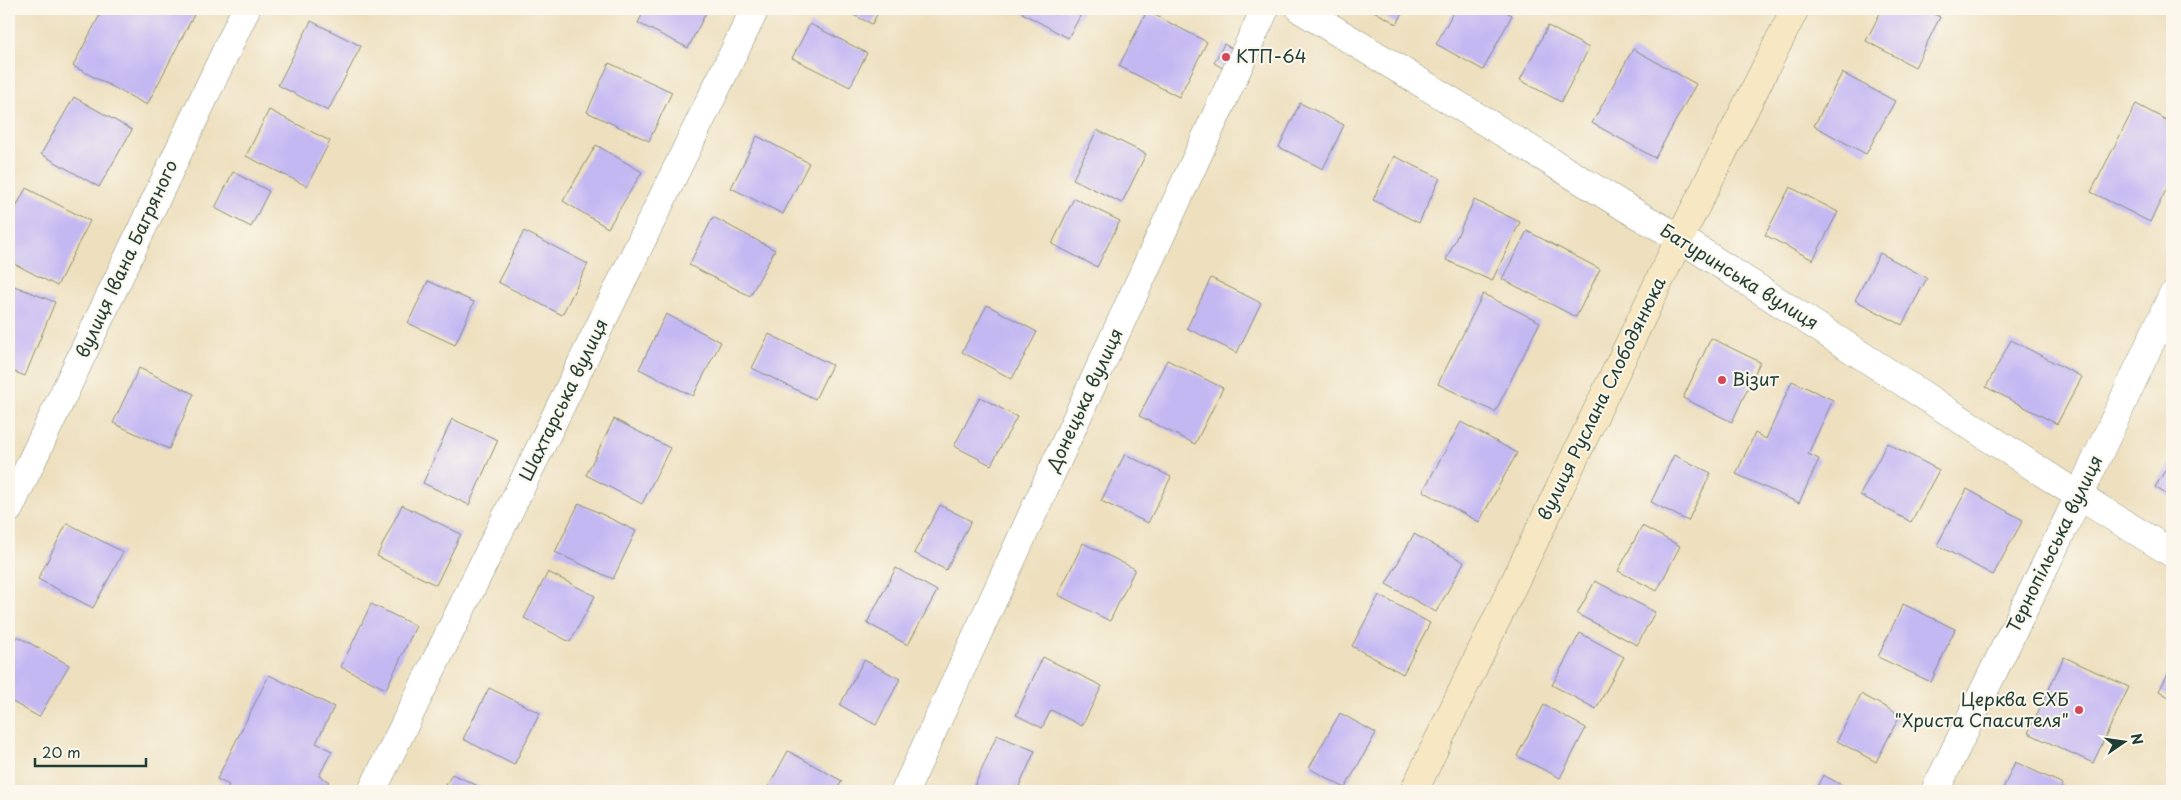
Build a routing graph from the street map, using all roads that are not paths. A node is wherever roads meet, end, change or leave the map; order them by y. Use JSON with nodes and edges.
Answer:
{"nodes":[{"id":1,"x":246,"y":9,"type":"edge"},
{"id":2,"x":755,"y":9,"type":"edge"},
{"id":3,"x":1265,"y":9,"type":"edge"},
{"id":4,"x":1300,"y":9,"type":"edge"},
{"id":5,"x":1795,"y":9,"type":"edge"},
{"id":6,"x":1680,"y":238,"type":"junction"},
{"id":7,"x":2172,"y":296,"type":"edge"},
{"id":8,"x":2079,"y":496,"type":"junction"},
{"id":9,"x":9,"y":509,"type":"edge"},
{"id":10,"x":2172,"y":553,"type":"edge"},
{"id":11,"x":372,"y":791,"type":"edge"},
{"id":12,"x":905,"y":791,"type":"edge"},
{"id":13,"x":1414,"y":791,"type":"edge"},
{"id":14,"x":1935,"y":791,"type":"edge"}],
"edges":[{"from":1,"to":9,"type":"street","name":"вулиця Івана Багряного"},
{"from":2,"to":11,"type":"street","name":"Шахтарська вулиця"},
{"from":3,"to":12,"type":"street","name":"Донецька вулиця"},
{"from":4,"to":6,"type":"street","name":"Батуринська вулиця"},
{"from":5,"to":6,"type":"main road","name":"вулиця Руслана Слободянюка"},
{"from":6,"to":8,"type":"street","name":"Батуринська вулиця"},
{"from":6,"to":13,"type":"main road","name":"вулиця Руслана Слободянюка"},
{"from":7,"to":8,"type":"street","name":"Тернопільська вулиця"},
{"from":8,"to":10,"type":"street","name":"Батуринська вулиця"},
{"from":8,"to":14,"type":"street","name":"Тернопільська вулиця"}]}
